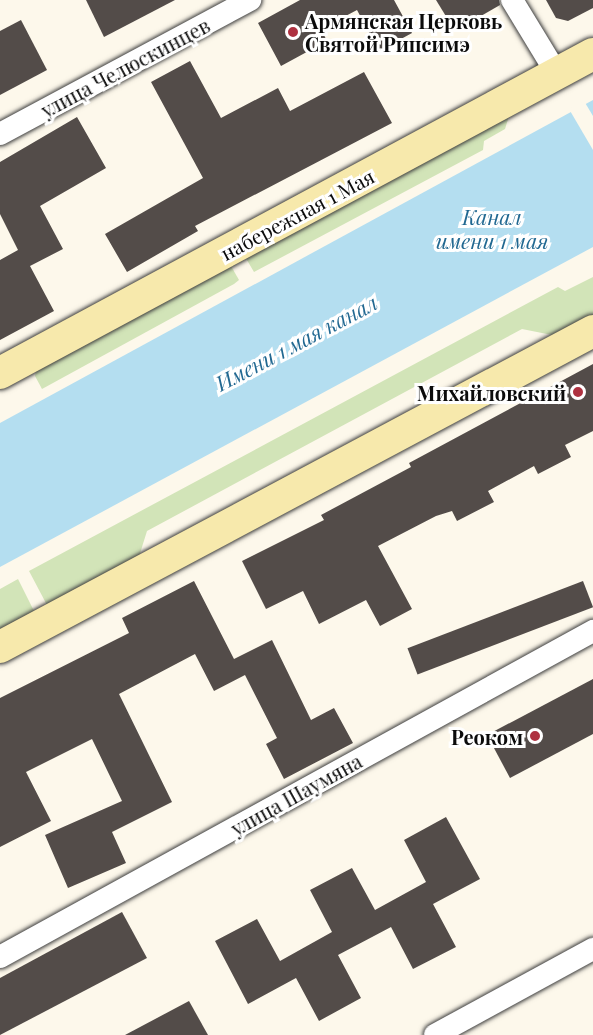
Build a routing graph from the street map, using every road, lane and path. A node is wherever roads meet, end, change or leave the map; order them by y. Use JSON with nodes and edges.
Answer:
{"nodes":[{"id":1,"x":250,"y":0,"type":"edge"},
{"id":2,"x":512,"y":0,"type":"edge"},
{"id":3,"x":593,"y":54,"type":"edge"},
{"id":4,"x":557,"y":74,"type":"junction"},
{"id":5,"x":0,"y":134,"type":"edge"},
{"id":6,"x":593,"y":331,"type":"edge"},
{"id":7,"x":0,"y":373,"type":"edge"},
{"id":8,"x":593,"y":631,"type":"edge"},
{"id":9,"x":0,"y":646,"type":"edge"},
{"id":10,"x":593,"y":949,"type":"edge"},
{"id":11,"x":0,"y":957,"type":"edge"},
{"id":12,"x":435,"y":1035,"type":"edge"}],
"edges":[{"from":1,"to":5,"type":"street","name":"улица Челюскинцев"},
{"from":2,"to":4,"type":"street"},
{"from":3,"to":4,"type":"main road","name":"набережная 1 Мая"},
{"from":4,"to":7,"type":"main road","name":"набережная 1 Мая"},
{"from":6,"to":9,"type":"main road"},
{"from":8,"to":11,"type":"street","name":"улица Шаумяна"},
{"from":10,"to":12,"type":"street"}]}
